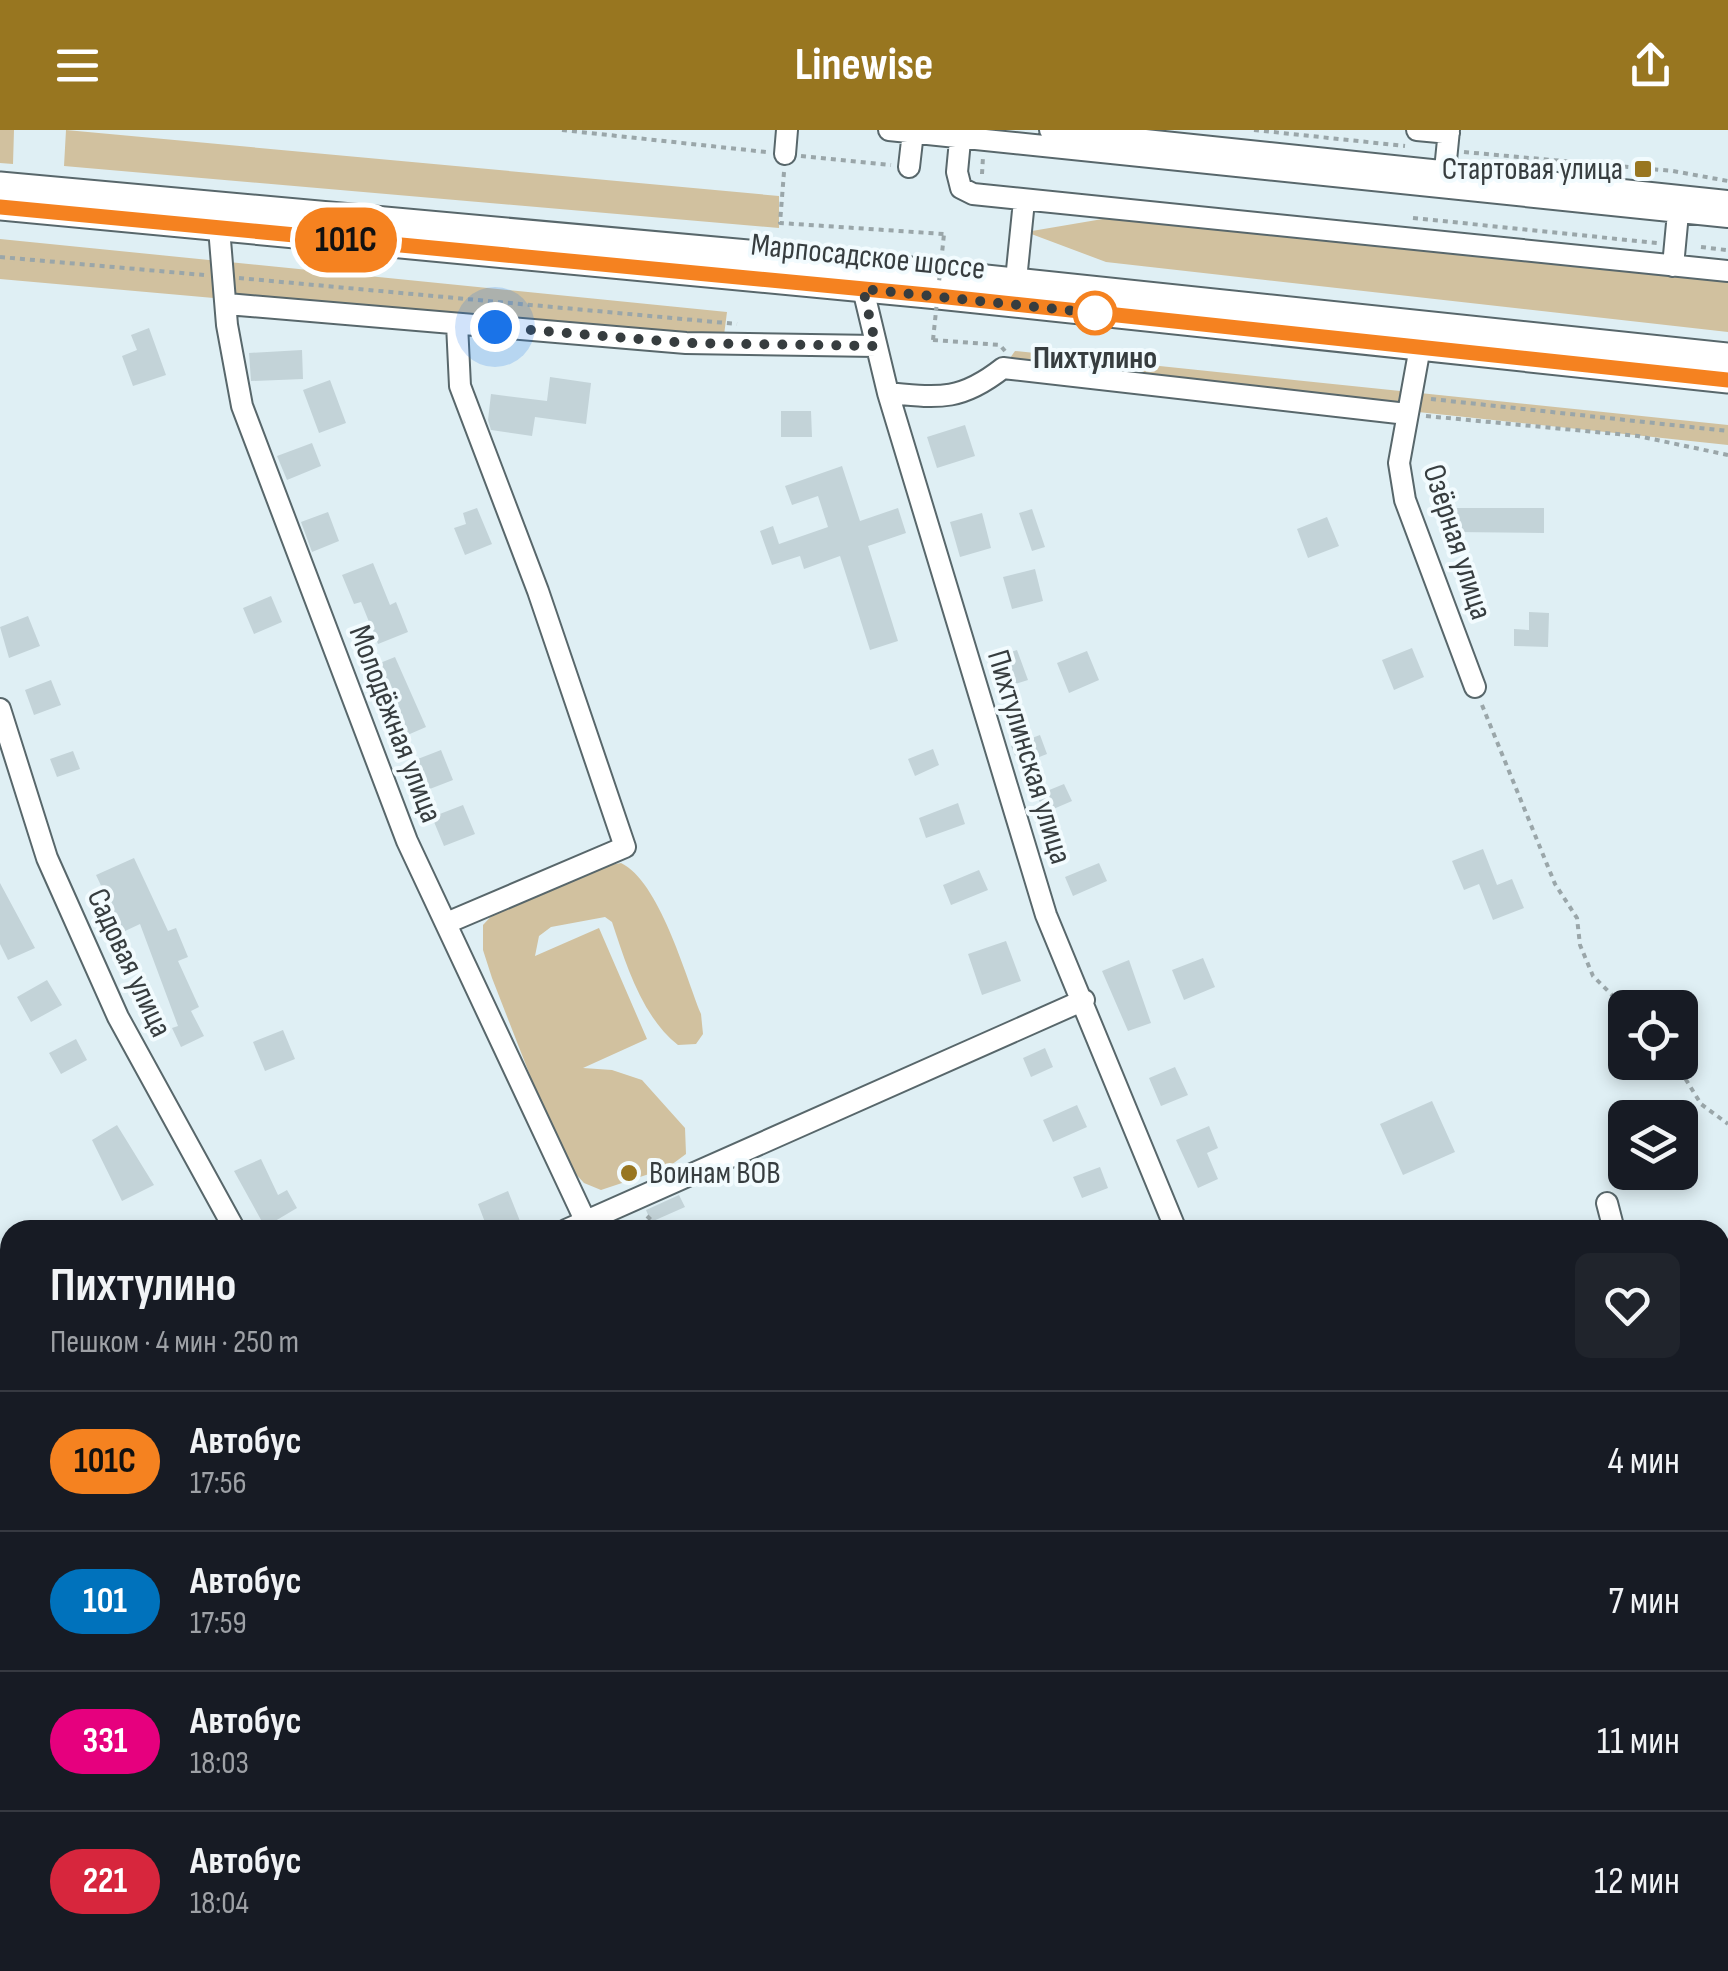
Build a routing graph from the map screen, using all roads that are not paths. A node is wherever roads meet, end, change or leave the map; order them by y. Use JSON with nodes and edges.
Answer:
{"nodes":[{"id":1,"x":788,"y":130,"type":"edge"},
{"id":2,"x":889,"y":130,"type":"edge"},
{"id":3,"x":1050,"y":130,"type":"edge"},
{"id":4,"x":913,"y":132,"type":"edge"},
{"id":5,"x":961,"y":134,"type":"edge"},
{"id":6,"x":1191,"y":137,"type":"edge"},
{"id":7,"x":1420,"y":139,"type":"edge"},
{"id":8,"x":1449,"y":146,"type":"edge"},
{"id":9,"x":785,"y":154,"type":"road end"},
{"id":10,"x":905,"y":167,"type":"road end"},
{"id":11,"x":0,"y":185,"type":"edge"},
{"id":12,"x":1728,"y":200,"type":"edge"},
{"id":13,"x":1024,"y":201,"type":"junction"},
{"id":14,"x":0,"y":207,"type":"edge"},
{"id":15,"x":1678,"y":212,"type":"junction"},
{"id":16,"x":1728,"y":218,"type":"edge"},
{"id":17,"x":219,"y":228,"type":"junction"},
{"id":18,"x":1673,"y":266,"type":"junction"},
{"id":19,"x":1728,"y":271,"type":"edge"},
{"id":20,"x":1016,"y":280,"type":"junction"},
{"id":21,"x":863,"y":289,"type":"junction"},
{"id":22,"x":227,"y":304,"type":"junction"},
{"id":23,"x":457,"y":324,"type":"junction"},
{"id":24,"x":876,"y":346,"type":"junction"},
{"id":25,"x":1420,"y":347,"type":"junction"},
{"id":26,"x":1728,"y":356,"type":"edge"},
{"id":27,"x":1728,"y":380,"type":"edge"},
{"id":28,"x":888,"y":393,"type":"junction"},
{"id":29,"x":1407,"y":414,"type":"junction"},
{"id":30,"x":1475,"y":687,"type":"road end"},
{"id":31,"x":0,"y":710,"type":"edge"},
{"id":32,"x":449,"y":922,"type":"junction"},
{"id":33,"x":1084,"y":1000,"type":"junction"},
{"id":34,"x":1606,"y":1203,"type":"dead end"},
{"id":35,"x":229,"y":1220,"type":"edge"},
{"id":36,"x":574,"y":1220,"type":"edge"},
{"id":37,"x":587,"y":1220,"type":"edge"},
{"id":38,"x":1172,"y":1220,"type":"edge"},
{"id":39,"x":1611,"y":1220,"type":"edge"}],
"edges":[{"from":1,"to":9,"type":"street"},
{"from":2,"to":4,"type":"street"},
{"from":3,"to":6,"type":"street"},
{"from":4,"to":5,"type":"street"},
{"from":4,"to":10,"type":"street"},
{"from":5,"to":13,"type":"street"},
{"from":5,"to":15,"type":"street"},
{"from":6,"to":8,"type":"street"},
{"from":7,"to":8,"type":"street"},
{"from":8,"to":12,"type":"street"},
{"from":11,"to":20,"type":"main road","name":"Марпосадское шоссе"},
{"from":13,"to":18,"type":"street"},
{"from":13,"to":20,"type":"street"},
{"from":14,"to":17,"type":"main road","name":"Марпосадское шоссе"},
{"from":15,"to":16,"type":"street"},
{"from":15,"to":18,"type":"street"},
{"from":17,"to":21,"type":"main road","name":"Марпосадское шоссе"},
{"from":17,"to":22,"type":"street","name":"Молодёжная улица"},
{"from":18,"to":19,"type":"street"},
{"from":20,"to":26,"type":"main road","name":"Марпосадское шоссе"},
{"from":21,"to":24,"type":"street","name":"Пихтулинская улица"},
{"from":21,"to":25,"type":"main road","name":"Марпосадское шоссе"},
{"from":22,"to":23,"type":"street"},
{"from":22,"to":32,"type":"street","name":"Молодёжная улица"},
{"from":23,"to":24,"type":"street"},
{"from":23,"to":32,"type":"street"},
{"from":24,"to":28,"type":"street","name":"Пихтулинская улица"},
{"from":25,"to":27,"type":"main road","name":"Марпосадское шоссе"},
{"from":25,"to":29,"type":"street","name":"Озёрная улица"},
{"from":28,"to":29,"type":"street"},
{"from":28,"to":33,"type":"street","name":"Пихтулинская улица"},
{"from":29,"to":30,"type":"street","name":"Озёрная улица"},
{"from":31,"to":35,"type":"street","name":"Садовая улица"},
{"from":32,"to":36,"type":"street","name":"Молодёжная улица"},
{"from":33,"to":37,"type":"street"},
{"from":33,"to":38,"type":"street","name":"Пихтулинская улица"},
{"from":34,"to":39,"type":"street"}]}
